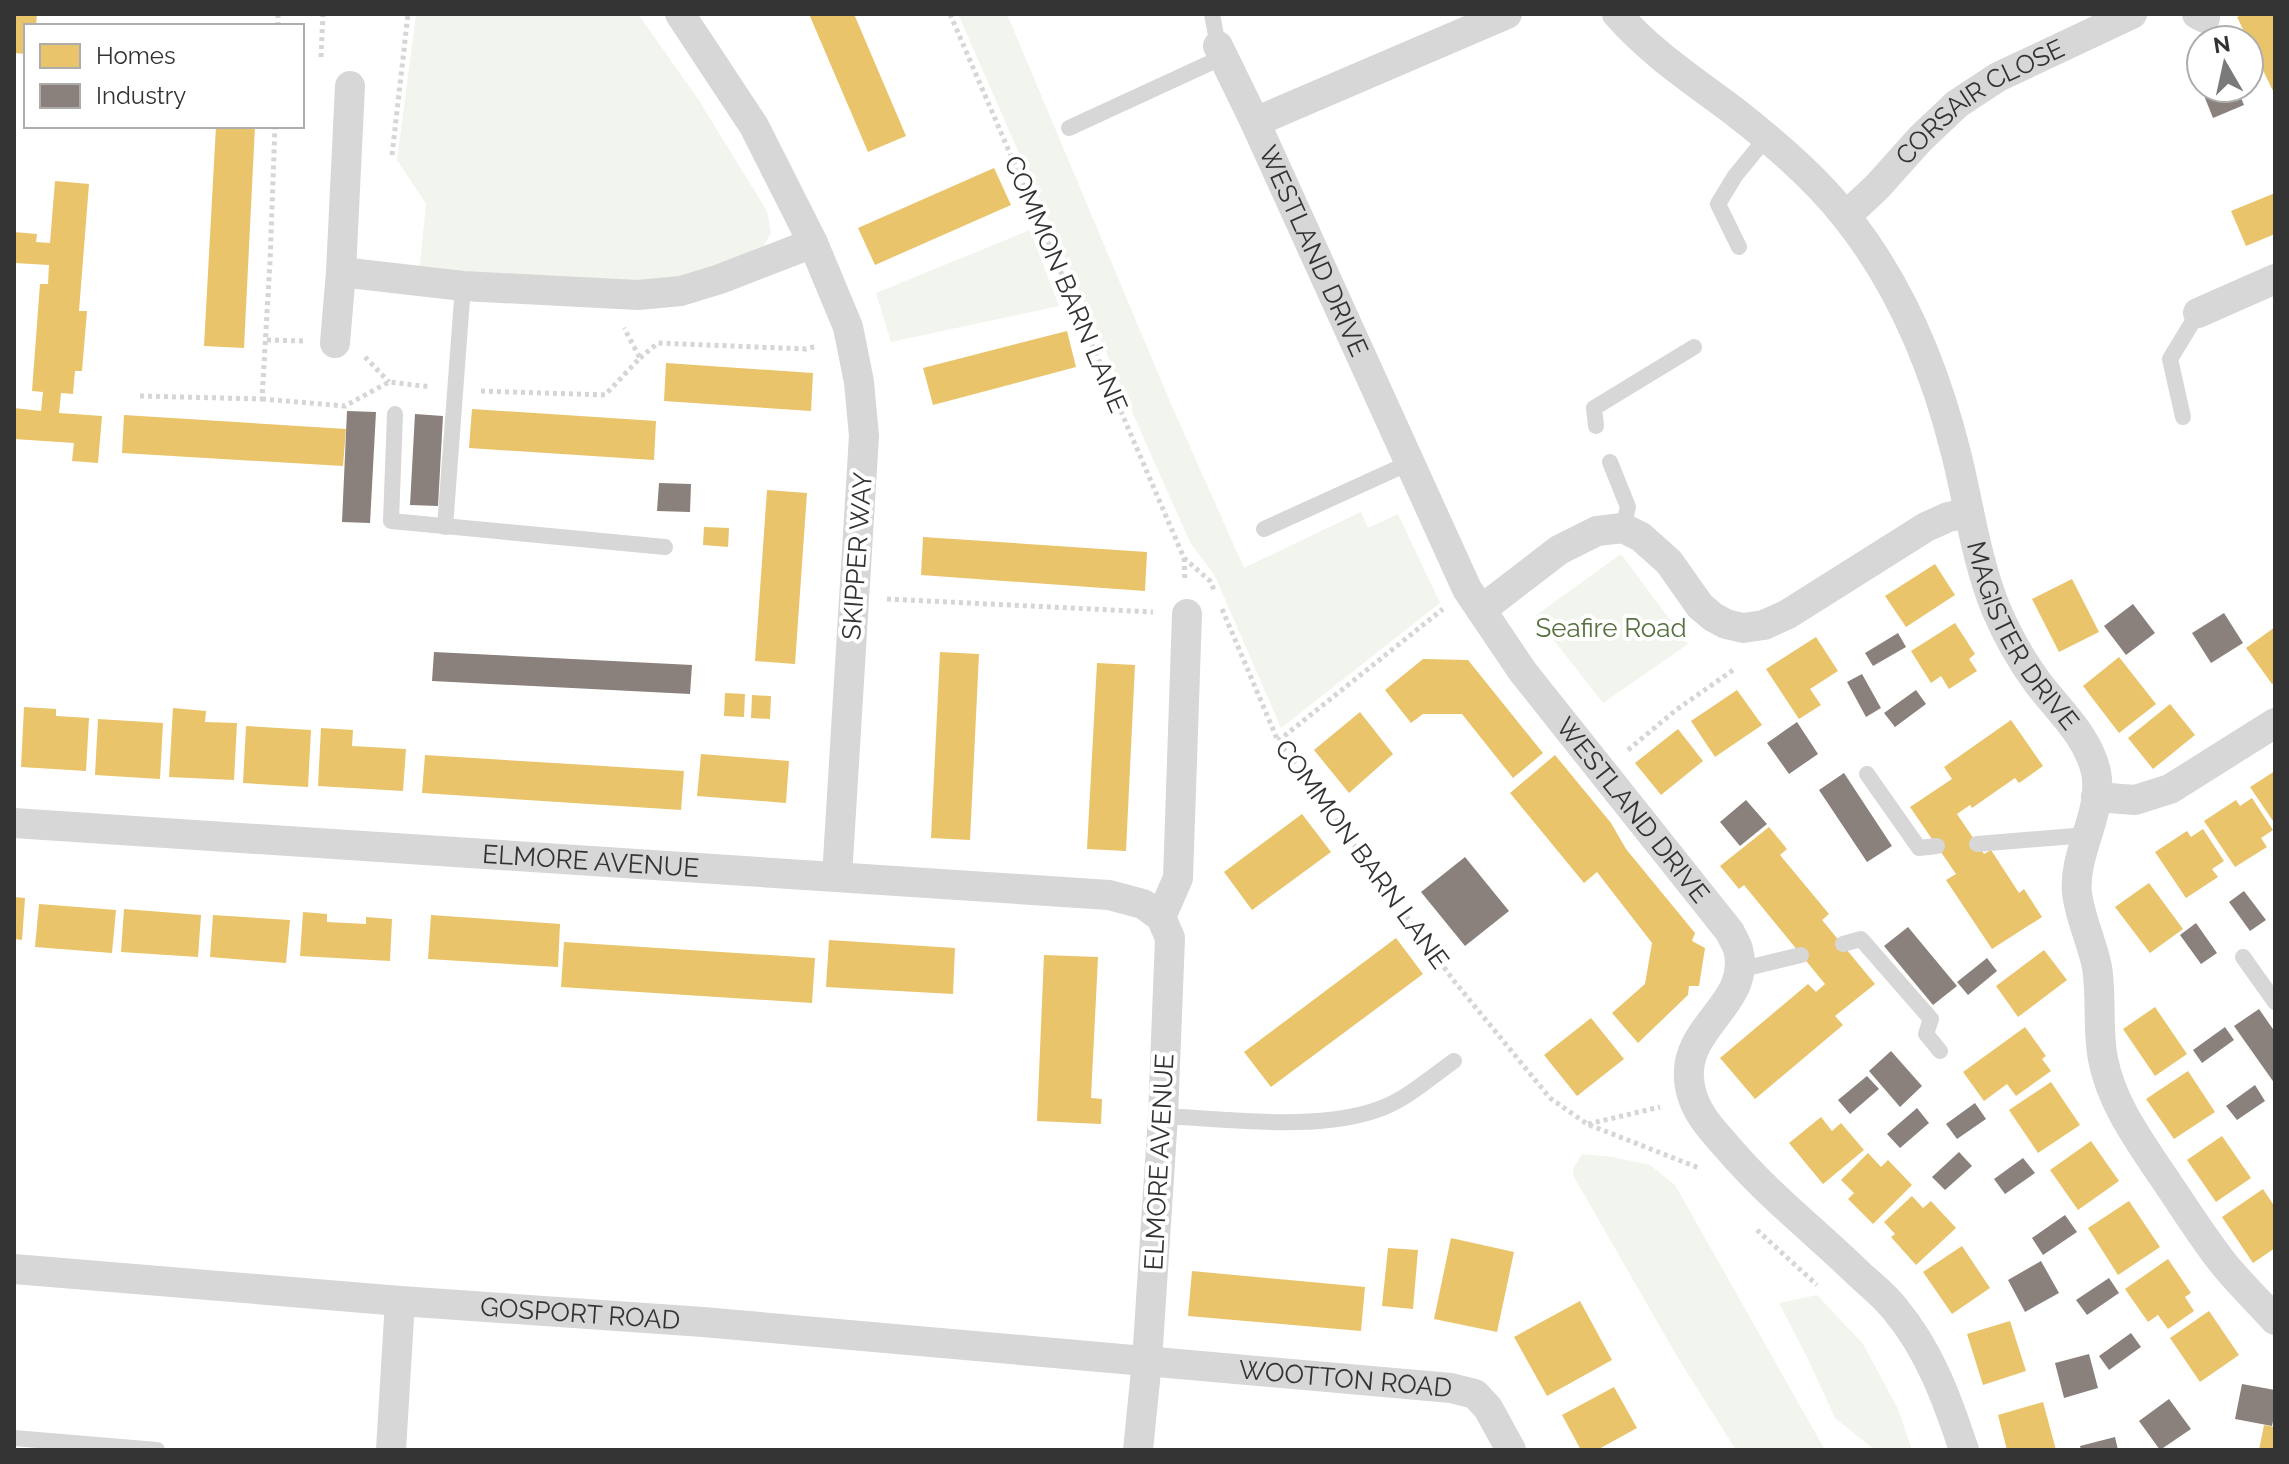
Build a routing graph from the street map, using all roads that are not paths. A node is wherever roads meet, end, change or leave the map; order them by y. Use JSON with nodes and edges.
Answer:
{"nodes":[{"id":1,"x":680,"y":14,"type":"edge"},
{"id":2,"x":1212,"y":14,"type":"edge"},
{"id":3,"x":1507,"y":14,"type":"edge"},
{"id":4,"x":1617,"y":14,"type":"edge"},
{"id":5,"x":2132,"y":14,"type":"edge"},
{"id":6,"x":1221,"y":51,"type":"junction"},
{"id":7,"x":350,"y":86,"type":"dead end"},
{"id":8,"x":1255,"y":122,"type":"junction"},
{"id":9,"x":1069,"y":128,"type":"dead end"},
{"id":10,"x":1766,"y":138,"type":"junction"},
{"id":11,"x":1846,"y":216,"type":"junction"},
{"id":12,"x":813,"y":243,"type":"junction"},
{"id":13,"x":1739,"y":247,"type":"dead end"},
{"id":14,"x":341,"y":272,"type":"junction"},
{"id":15,"x":2275,"y":279,"type":"edge"},
{"id":16,"x":463,"y":286,"type":"junction"},
{"id":17,"x":2198,"y":313,"type":"joint"},
{"id":18,"x":335,"y":343,"type":"dead end"},
{"id":19,"x":1694,"y":347,"type":"dead end"},
{"id":20,"x":395,"y":414,"type":"dead end"},
{"id":21,"x":2183,"y":417,"type":"dead end"},
{"id":22,"x":1596,"y":426,"type":"dead end"},
{"id":23,"x":1610,"y":462,"type":"dead end"},
{"id":24,"x":1409,"y":463,"type":"junction"},
{"id":25,"x":1969,"y":513,"type":"junction"},
{"id":26,"x":445,"y":527,"type":"junction"},
{"id":27,"x":1623,"y":528,"type":"junction"},
{"id":28,"x":1264,"y":529,"type":"dead end"},
{"id":29,"x":665,"y":547,"type":"dead end"},
{"id":30,"x":1474,"y":600,"type":"junction"},
{"id":31,"x":1187,"y":614,"type":"road end"},
{"id":32,"x":2275,"y":723,"type":"edge"},
{"id":33,"x":1867,"y":774,"type":"dead end"},
{"id":34,"x":2096,"y":797,"type":"junction"},
{"id":35,"x":14,"y":823,"type":"edge"},
{"id":36,"x":2087,"y":835,"type":"junction"},
{"id":37,"x":1977,"y":844,"type":"dead end"},
{"id":38,"x":1937,"y":846,"type":"dead end"},
{"id":39,"x":837,"y":877,"type":"junction"},
{"id":40,"x":1161,"y":917,"type":"junction"},
{"id":41,"x":1843,"y":944,"type":"dead end"},
{"id":42,"x":1801,"y":955,"type":"dead end"},
{"id":43,"x":2243,"y":957,"type":"dead end"},
{"id":44,"x":1739,"y":970,"type":"junction"},
{"id":45,"x":2275,"y":1002,"type":"edge"},
{"id":46,"x":1940,"y":1051,"type":"dead end"},
{"id":47,"x":1454,"y":1061,"type":"dead end"},
{"id":48,"x":1163,"y":1116,"type":"junction"},
{"id":49,"x":14,"y":1269,"type":"edge"},
{"id":50,"x":400,"y":1301,"type":"junction"},
{"id":51,"x":2275,"y":1320,"type":"edge"},
{"id":52,"x":1147,"y":1361,"type":"junction"},
{"id":53,"x":14,"y":1438,"type":"edge"},
{"id":54,"x":157,"y":1450,"type":"edge"},
{"id":55,"x":391,"y":1450,"type":"edge"},
{"id":56,"x":1138,"y":1450,"type":"edge"},
{"id":57,"x":1511,"y":1450,"type":"edge"},
{"id":58,"x":1964,"y":1450,"type":"edge"}],
"edges":[{"from":1,"to":12,"type":"street","name":"SKIPPER WAY"},
{"from":2,"to":6,"type":"lane"},
{"from":3,"to":8,"type":"street","name":"WESTLAND DRIVE"},
{"from":4,"to":10,"type":"street","name":"MAGISTER DRIVE"},
{"from":5,"to":11,"type":"street","name":"CORSAIR CLOSE"},
{"from":6,"to":8,"type":"street","name":"WESTLAND DRIVE"},
{"from":6,"to":9,"type":"lane"},
{"from":7,"to":14,"type":"street"},
{"from":8,"to":24,"type":"street","name":"WESTLAND DRIVE"},
{"from":10,"to":11,"type":"street","name":"MAGISTER DRIVE"},
{"from":10,"to":13,"type":"lane"},
{"from":11,"to":25,"type":"street","name":"MAGISTER DRIVE"},
{"from":12,"to":16,"type":"street"},
{"from":12,"to":39,"type":"street","name":"SKIPPER WAY"},
{"from":14,"to":16,"type":"street"},
{"from":14,"to":18,"type":"street"},
{"from":15,"to":17,"type":"street"},
{"from":16,"to":26,"type":"lane"},
{"from":17,"to":21,"type":"lane"},
{"from":19,"to":22,"type":"lane"},
{"from":20,"to":26,"type":"lane"},
{"from":23,"to":27,"type":"lane"},
{"from":24,"to":28,"type":"lane"},
{"from":24,"to":30,"type":"street","name":"WESTLAND DRIVE"},
{"from":25,"to":27,"type":"street"},
{"from":25,"to":34,"type":"street","name":"MAGISTER DRIVE"},
{"from":26,"to":29,"type":"lane"},
{"from":27,"to":30,"type":"street"},
{"from":30,"to":44,"type":"street","name":"WESTLAND DRIVE"},
{"from":31,"to":40,"type":"street"},
{"from":32,"to":34,"type":"street"},
{"from":33,"to":38,"type":"lane"},
{"from":34,"to":36,"type":"street","name":"MAGISTER DRIVE"},
{"from":35,"to":39,"type":"street","name":"ELMORE AVENUE"},
{"from":36,"to":37,"type":"lane"},
{"from":36,"to":51,"type":"street","name":"MAGISTER DRIVE"},
{"from":39,"to":40,"type":"street","name":"ELMORE AVENUE"},
{"from":40,"to":48,"type":"street","name":"ELMORE AVENUE"},
{"from":41,"to":46,"type":"lane"},
{"from":42,"to":44,"type":"lane"},
{"from":43,"to":45,"type":"lane"},
{"from":44,"to":58,"type":"street"},
{"from":47,"to":48,"type":"lane"},
{"from":48,"to":52,"type":"street","name":"ELMORE AVENUE"},
{"from":49,"to":50,"type":"street","name":"GOSPORT ROAD"},
{"from":50,"to":52,"type":"street","name":"GOSPORT ROAD"},
{"from":50,"to":55,"type":"street"},
{"from":52,"to":56,"type":"street","name":"ELMORE AVENUE"},
{"from":52,"to":57,"type":"street","name":"WOOTTON ROAD"},
{"from":53,"to":54,"type":"lane"}]}
